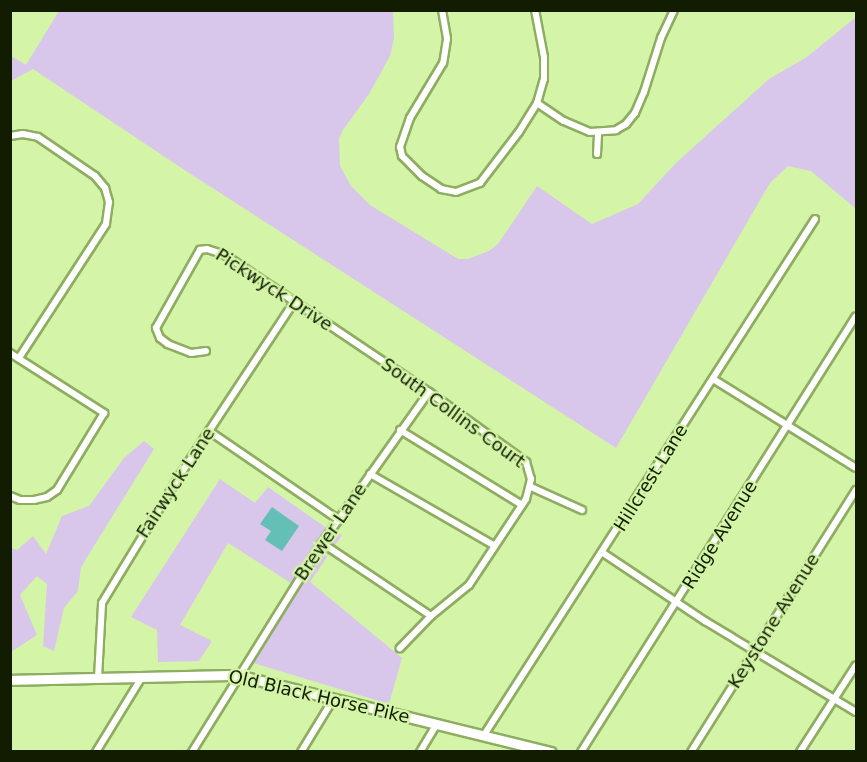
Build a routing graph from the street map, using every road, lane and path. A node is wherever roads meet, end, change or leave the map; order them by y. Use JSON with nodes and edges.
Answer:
{"nodes":[{"id":1,"x":442,"y":10,"type":"edge"},
{"id":2,"x":535,"y":10,"type":"edge"},
{"id":3,"x":671,"y":11,"type":"edge"},
{"id":4,"x":537,"y":103,"type":"junction"},
{"id":5,"x":597,"y":132,"type":"junction"},
{"id":6,"x":10,"y":136,"type":"edge"},
{"id":7,"x":597,"y":154,"type":"dead end"},
{"id":8,"x":815,"y":219,"type":"dead end"},
{"id":9,"x":294,"y":302,"type":"junction"},
{"id":10,"x":856,"y":316,"type":"edge"},
{"id":11,"x":344,"y":335,"type":"joint"},
{"id":12,"x":206,"y":351,"type":"dead end"},
{"id":13,"x":10,"y":353,"type":"edge"},
{"id":14,"x":19,"y":358,"type":"junction"},
{"id":15,"x":713,"y":379,"type":"junction"},
{"id":16,"x":429,"y":392,"type":"junction"},
{"id":17,"x":789,"y":425,"type":"junction"},
{"id":18,"x":400,"y":430,"type":"junction"},
{"id":19,"x":209,"y":431,"type":"junction"},
{"id":20,"x":856,"y":468,"type":"edge"},
{"id":21,"x":370,"y":474,"type":"junction"},
{"id":22,"x":531,"y":487,"type":"junction"},
{"id":23,"x":856,"y":490,"type":"edge"},
{"id":24,"x":10,"y":496,"type":"edge"},
{"id":25,"x":522,"y":505,"type":"junction"},
{"id":26,"x":582,"y":510,"type":"dead end"},
{"id":27,"x":339,"y":520,"type":"junction"},
{"id":28,"x":322,"y":543,"type":"junction"},
{"id":29,"x":495,"y":546,"type":"junction"},
{"id":30,"x":603,"y":553,"type":"junction"},
{"id":31,"x":678,"y":601,"type":"junction"},
{"id":32,"x":431,"y":616,"type":"junction"},
{"id":33,"x":400,"y":648,"type":"dead end"},
{"id":34,"x":754,"y":651,"type":"junction"},
{"id":35,"x":856,"y":666,"type":"edge"},
{"id":36,"x":237,"y":675,"type":"junction"},
{"id":37,"x":142,"y":676,"type":"junction"},
{"id":38,"x":98,"y":678,"type":"junction"},
{"id":39,"x":10,"y":680,"type":"edge"},
{"id":40,"x":334,"y":698,"type":"junction"},
{"id":41,"x":834,"y":699,"type":"junction"},
{"id":42,"x":856,"y":712,"type":"edge"},
{"id":43,"x":437,"y":724,"type":"junction"},
{"id":44,"x":484,"y":735,"type":"junction"},
{"id":45,"x":538,"y":750,"type":"edge"},
{"id":46,"x":96,"y":752,"type":"edge"},
{"id":47,"x":192,"y":752,"type":"edge"},
{"id":48,"x":301,"y":752,"type":"edge"},
{"id":49,"x":420,"y":752,"type":"edge"},
{"id":50,"x":551,"y":752,"type":"edge"},
{"id":51,"x":581,"y":752,"type":"edge"},
{"id":52,"x":691,"y":752,"type":"edge"},
{"id":53,"x":800,"y":752,"type":"edge"}],
"edges":[{"from":1,"to":4,"type":"street"},
{"from":2,"to":4,"type":"street"},
{"from":3,"to":5,"type":"street"},
{"from":4,"to":5,"type":"street"},
{"from":5,"to":7,"type":"street"},
{"from":6,"to":14,"type":"street"},
{"from":8,"to":15,"type":"street","name":"Hillcrest Lane"},
{"from":9,"to":11,"type":"street","name":"Pickwyck Drive"},
{"from":9,"to":12,"type":"street","name":"Pickwyck Drive"},
{"from":9,"to":19,"type":"street","name":"Fairwyck Lane"},
{"from":10,"to":17,"type":"street","name":"Ridge Avenue"},
{"from":11,"to":16,"type":"street","name":"South Collins Court"},
{"from":13,"to":14,"type":"street"},
{"from":14,"to":24,"type":"street"},
{"from":15,"to":17,"type":"street"},
{"from":15,"to":30,"type":"street","name":"Hillcrest Lane"},
{"from":16,"to":18,"type":"street","name":"Brewer Lane"},
{"from":16,"to":22,"type":"street","name":"South Collins Court"},
{"from":17,"to":20,"type":"street"},
{"from":17,"to":31,"type":"street","name":"Ridge Avenue"},
{"from":18,"to":21,"type":"street","name":"Brewer Lane"},
{"from":18,"to":25,"type":"street"},
{"from":19,"to":27,"type":"street"},
{"from":19,"to":38,"type":"street","name":"Fairwyck Lane"},
{"from":21,"to":27,"type":"street","name":"Brewer Lane"},
{"from":21,"to":29,"type":"street"},
{"from":22,"to":25,"type":"street"},
{"from":22,"to":26,"type":"street","name":"South Collins Court"},
{"from":23,"to":34,"type":"street","name":"Keystone Avenue"},
{"from":25,"to":29,"type":"street"},
{"from":27,"to":28,"type":"street","name":"Brewer Lane"},
{"from":28,"to":32,"type":"street"},
{"from":28,"to":36,"type":"street","name":"Brewer Lane"},
{"from":29,"to":32,"type":"street"},
{"from":30,"to":31,"type":"street"},
{"from":30,"to":44,"type":"street","name":"Hillcrest Lane"},
{"from":31,"to":34,"type":"street"},
{"from":31,"to":51,"type":"street","name":"Ridge Avenue"},
{"from":32,"to":33,"type":"street"},
{"from":34,"to":41,"type":"street"},
{"from":34,"to":52,"type":"street","name":"Keystone Avenue"},
{"from":35,"to":41,"type":"street"},
{"from":36,"to":37,"type":"street","name":"Old Black Horse Pike"},
{"from":36,"to":40,"type":"street","name":"Old Black Horse Pike"},
{"from":36,"to":47,"type":"street","name":"Brewer Lane"},
{"from":37,"to":38,"type":"street","name":"Old Black Horse Pike"},
{"from":37,"to":46,"type":"street"},
{"from":38,"to":39,"type":"street","name":"Old Black Horse Pike"},
{"from":40,"to":43,"type":"street","name":"Old Black Horse Pike"},
{"from":40,"to":48,"type":"street"},
{"from":41,"to":42,"type":"street"},
{"from":41,"to":53,"type":"street"},
{"from":43,"to":44,"type":"street","name":"Old Black Horse Pike"},
{"from":43,"to":49,"type":"street"},
{"from":44,"to":45,"type":"street","name":"Old Black Horse Pike"},
{"from":45,"to":50,"type":"street","name":"Old Black Horse Pike"}]}
